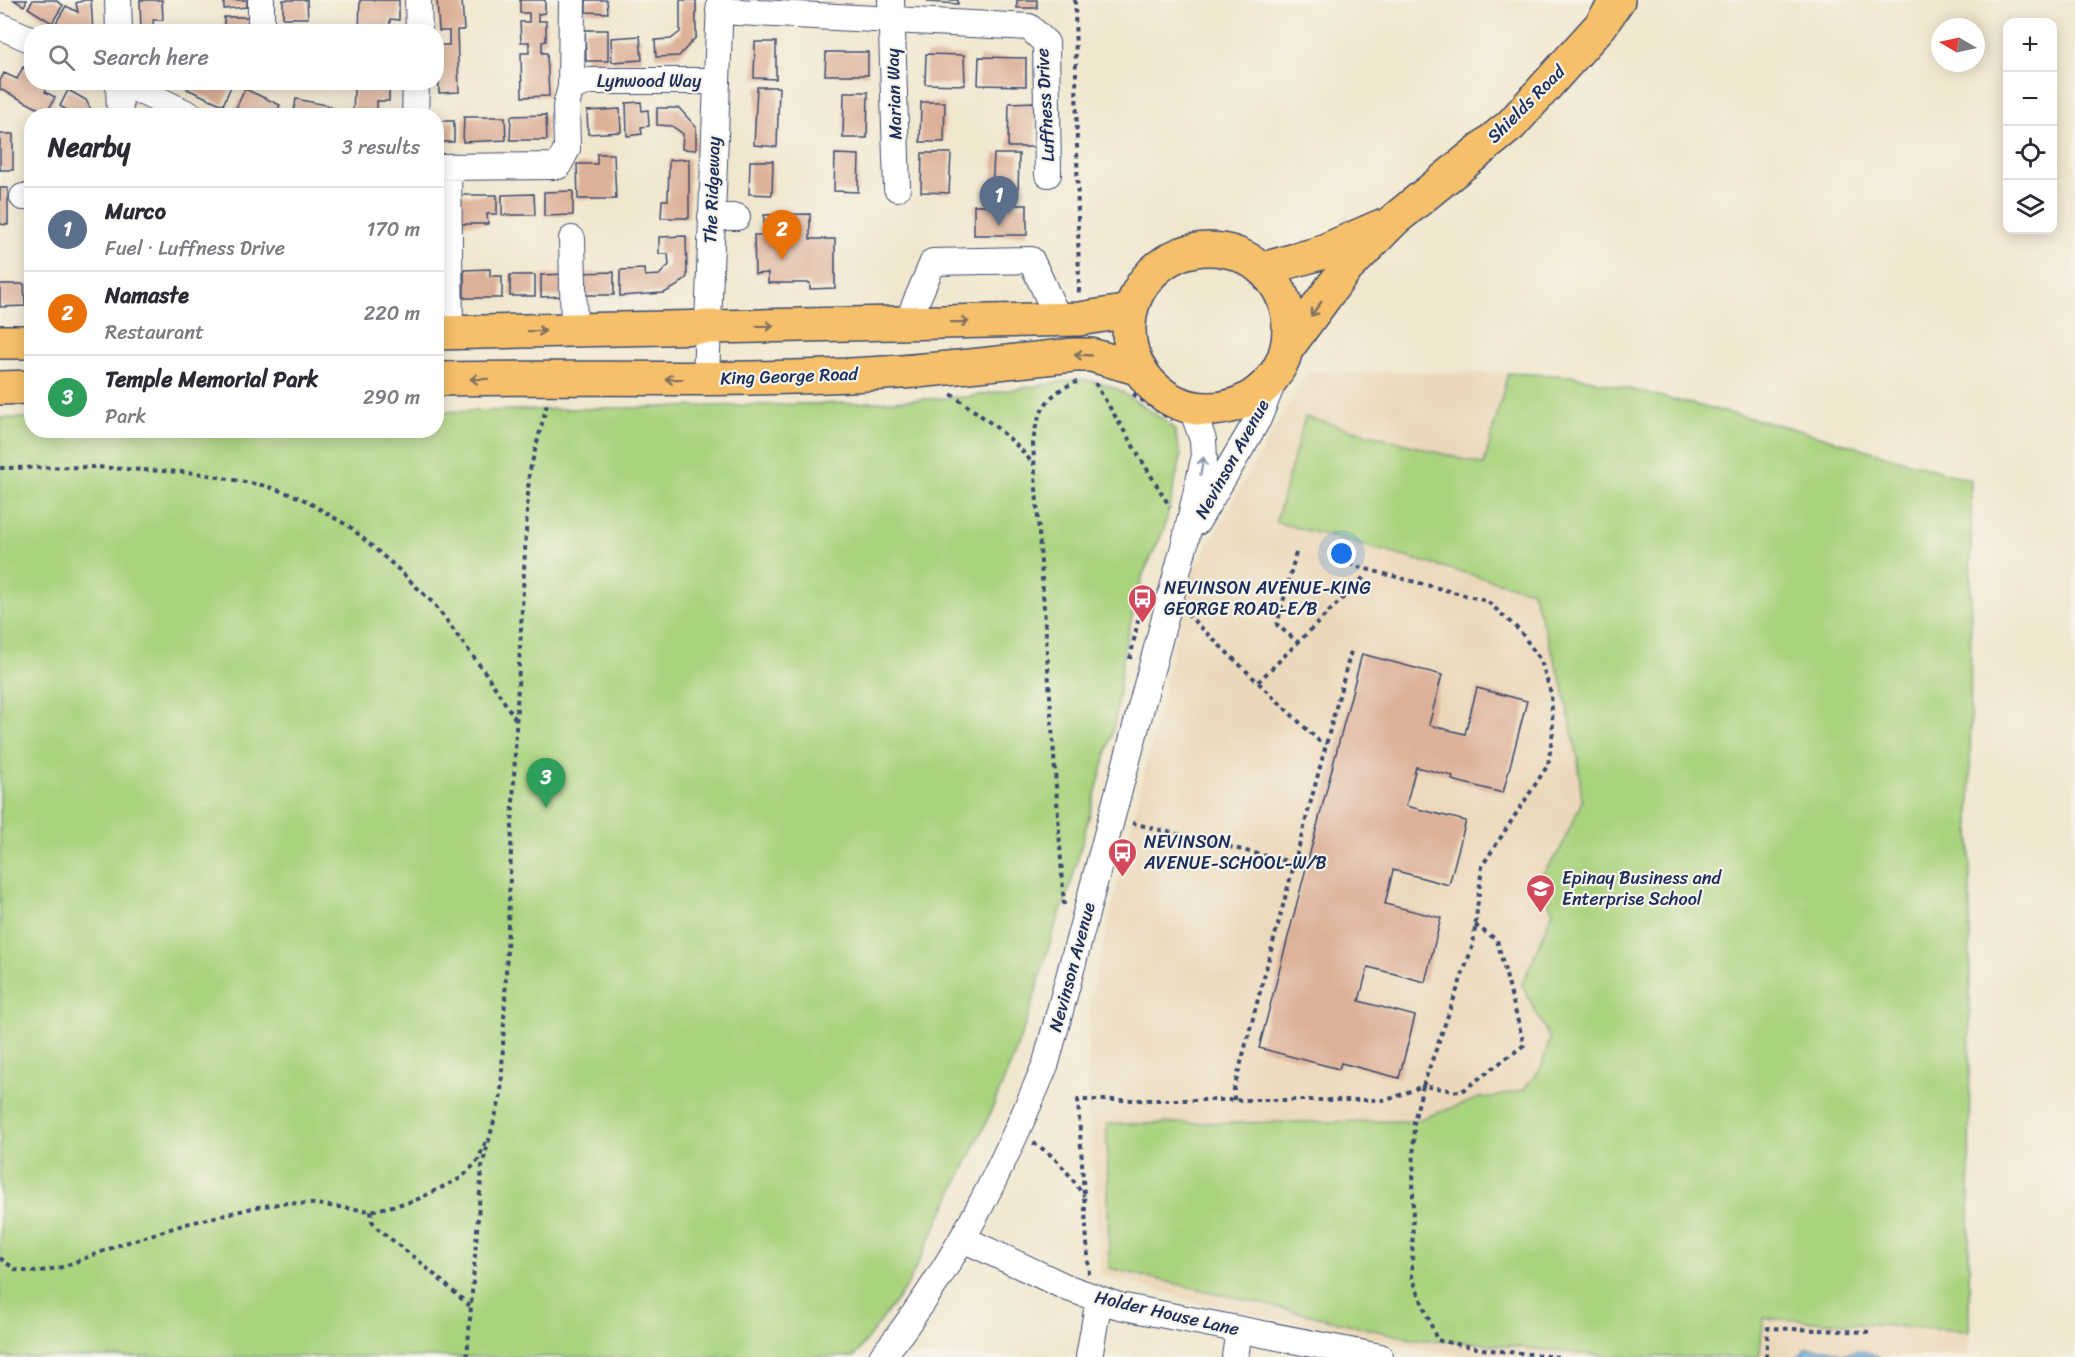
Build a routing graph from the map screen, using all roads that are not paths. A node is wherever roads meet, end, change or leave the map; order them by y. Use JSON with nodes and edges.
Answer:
{"nodes":[{"id":1,"x":118,"y":0,"type":"edge"},
{"id":2,"x":261,"y":0,"type":"edge"},
{"id":3,"x":418,"y":0,"type":"edge"},
{"id":4,"x":572,"y":0,"type":"edge"},
{"id":5,"x":1618,"y":0,"type":"edge"},
{"id":6,"x":719,"y":5,"type":"edge"},
{"id":7,"x":891,"y":10,"type":"edge"},
{"id":8,"x":118,"y":24,"type":"edge"},
{"id":9,"x":261,"y":24,"type":"edge"},
{"id":10,"x":419,"y":24,"type":"edge"},
{"id":11,"x":0,"y":26,"type":"edge"},
{"id":12,"x":24,"y":36,"type":"edge"},
{"id":13,"x":717,"y":81,"type":"junction"},
{"id":14,"x":571,"y":87,"type":"junction"},
{"id":15,"x":120,"y":90,"type":"edge"},
{"id":16,"x":137,"y":90,"type":"edge"},
{"id":17,"x":416,"y":90,"type":"edge"},
{"id":18,"x":120,"y":108,"type":"edge"},
{"id":19,"x":175,"y":108,"type":"edge"},
{"id":20,"x":415,"y":108,"type":"edge"},
{"id":21,"x":444,"y":167,"type":"edge"},
{"id":22,"x":1048,"y":174,"type":"dead end"},
{"id":23,"x":897,"y":188,"type":"dead end"},
{"id":24,"x":711,"y":217,"type":"junction"},
{"id":25,"x":737,"y":217,"type":"dead end"},
{"id":26,"x":1394,"y":220,"type":"junction"},
{"id":27,"x":572,"y":239,"type":"dead end"},
{"id":28,"x":1263,"y":269,"type":"junction"},
{"id":29,"x":1130,"y":311,"type":"junction"},
{"id":30,"x":1069,"y":320,"type":"junction"},
{"id":31,"x":907,"y":323,"type":"junction"},
{"id":32,"x":707,"y":328,"type":"junction"},
{"id":33,"x":574,"y":331,"type":"junction"},
{"id":34,"x":444,"y":333,"type":"edge"},
{"id":35,"x":0,"y":342,"type":"edge"},
{"id":36,"x":24,"y":342,"type":"edge"},
{"id":37,"x":1282,"y":360,"type":"junction"},
{"id":38,"x":706,"y":379,"type":"junction"},
{"id":39,"x":444,"y":380,"type":"edge"},
{"id":40,"x":1134,"y":380,"type":"junction"},
{"id":41,"x":24,"y":387,"type":"edge"},
{"id":42,"x":0,"y":388,"type":"edge"},
{"id":43,"x":1185,"y":417,"type":"junction"},
{"id":44,"x":1185,"y":543,"type":"junction"},
{"id":45,"x":963,"y":1239,"type":"junction"},
{"id":46,"x":1095,"y":1297,"type":"junction"},
{"id":47,"x":1239,"y":1330,"type":"junction"},
{"id":48,"x":882,"y":1357,"type":"edge"},
{"id":49,"x":1089,"y":1357,"type":"edge"},
{"id":50,"x":1235,"y":1357,"type":"edge"},
{"id":51,"x":1380,"y":1357,"type":"edge"}],
"edges":[{"from":1,"to":8,"type":"street"},
{"from":2,"to":9,"type":"street"},
{"from":3,"to":10,"type":"street"},
{"from":4,"to":14,"type":"street"},
{"from":5,"to":26,"type":"highway","name":"Shields Road"},
{"from":6,"to":7,"type":"street","name":"Luffness Drive"},
{"from":6,"to":13,"type":"street","name":"The Ridgeway"},
{"from":7,"to":22,"type":"street","name":"Luffness Drive"},
{"from":7,"to":23,"type":"street","name":"Marian Way"},
{"from":11,"to":12,"type":"street"},
{"from":13,"to":14,"type":"street","name":"Lynwood Way"},
{"from":13,"to":24,"type":"street","name":"The Ridgeway"},
{"from":14,"to":21,"type":"street","name":"Lynwood Way"},
{"from":15,"to":18,"type":"street"},
{"from":16,"to":19,"type":"street"},
{"from":17,"to":20,"type":"street"},
{"from":24,"to":25,"type":"street"},
{"from":24,"to":32,"type":"street","name":"The Ridgeway"},
{"from":26,"to":28,"type":"highway","name":"Shields Road"},
{"from":26,"to":37,"type":"highway","name":"Shields Road","one_way":true},
{"from":27,"to":33,"type":"street"},
{"from":28,"to":29,"type":"highway"},
{"from":28,"to":37,"type":"highway"},
{"from":29,"to":30,"type":"highway"},
{"from":29,"to":40,"type":"highway"},
{"from":31,"to":30,"type":"highway","one_way":true},
{"from":30,"to":31,"type":"street"},
{"from":32,"to":31,"type":"highway","one_way":true},
{"from":32,"to":33,"type":"highway"},
{"from":32,"to":38,"type":"street","name":"The Ridgeway"},
{"from":34,"to":33,"type":"highway","one_way":true},
{"from":35,"to":36,"type":"highway"},
{"from":37,"to":43,"type":"highway"},
{"from":37,"to":44,"type":"street","name":"Nevinson Avenue"},
{"from":38,"to":39,"type":"highway","name":"King George Road","one_way":true},
{"from":40,"to":38,"type":"highway","name":"King George Road","one_way":true},
{"from":40,"to":43,"type":"highway"},
{"from":41,"to":42,"type":"highway"},
{"from":44,"to":43,"type":"street","name":"Nevinson Avenue","one_way":true},
{"from":44,"to":45,"type":"street","name":"Nevinson Avenue"},
{"from":45,"to":46,"type":"street","name":"Holder House Lane"},
{"from":45,"to":48,"type":"street","name":"Nevinson Avenue"},
{"from":46,"to":47,"type":"street","name":"Holder House Lane"},
{"from":46,"to":49,"type":"street"},
{"from":47,"to":50,"type":"street"},
{"from":47,"to":51,"type":"street","name":"Holder House Lane"}]}
